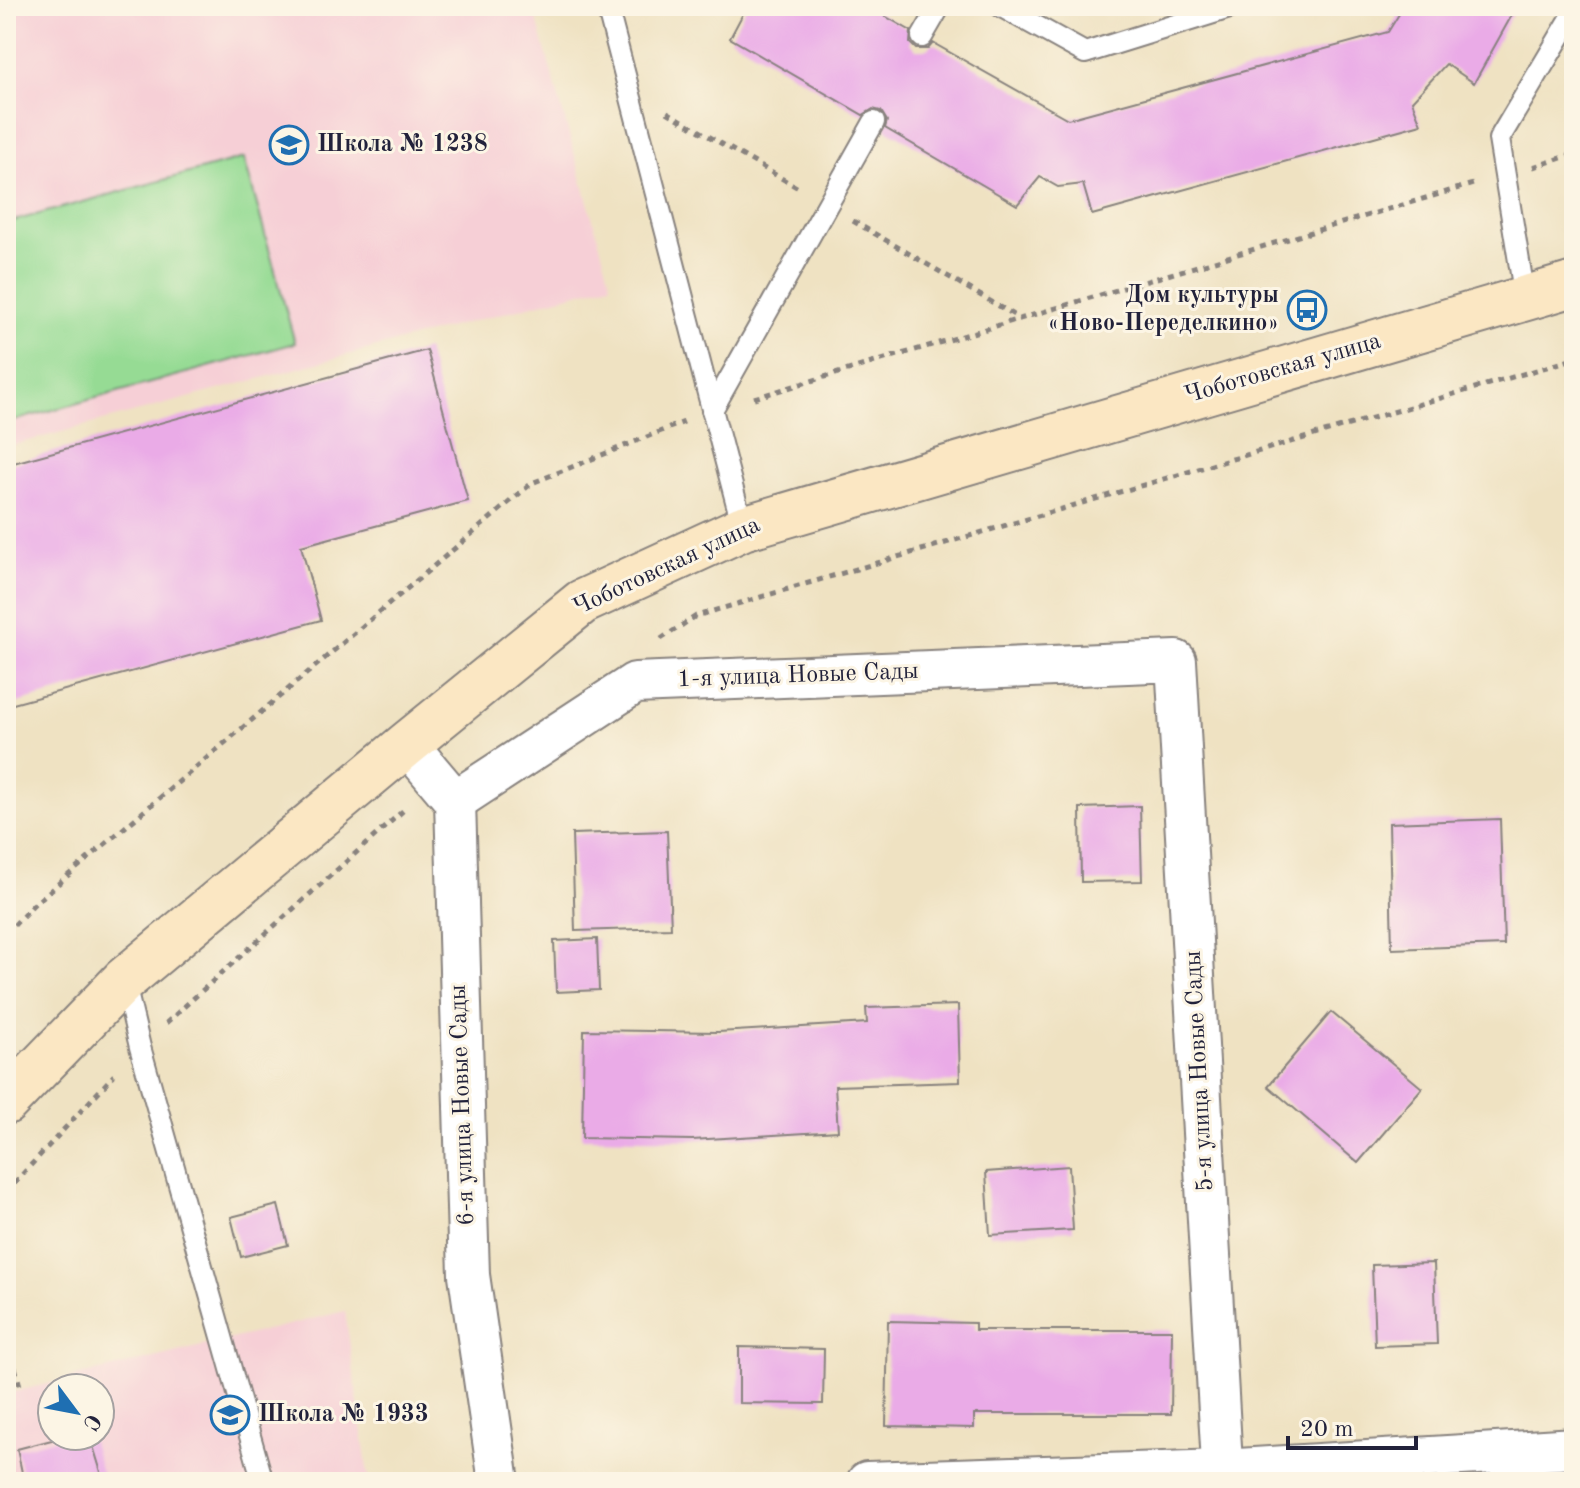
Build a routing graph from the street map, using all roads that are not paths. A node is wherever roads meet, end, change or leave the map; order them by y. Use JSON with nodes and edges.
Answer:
{"nodes":[{"id":1,"x":607,"y":6,"type":"edge"},
{"id":2,"x":940,"y":6,"type":"edge"},
{"id":3,"x":1000,"y":6,"type":"edge"},
{"id":4,"x":1236,"y":6,"type":"edge"},
{"id":5,"x":1574,"y":13,"type":"edge"},
{"id":6,"x":922,"y":37,"type":"dead end"},
{"id":7,"x":874,"y":122,"type":"dead end"},
{"id":8,"x":1574,"y":284,"type":"edge"},
{"id":9,"x":1525,"y":298,"type":"junction"},
{"id":10,"x":712,"y":410,"type":"junction"},
{"id":11,"x":743,"y":528,"type":"junction"},
{"id":12,"x":1176,"y":661,"type":"joint"},
{"id":13,"x":407,"y":744,"type":"junction"},
{"id":14,"x":455,"y":801,"type":"junction"},
{"id":15,"x":124,"y":980,"type":"junction"},
{"id":16,"x":6,"y":1102,"type":"edge"},
{"id":17,"x":1574,"y":1448,"type":"edge"},
{"id":18,"x":1222,"y":1476,"type":"edge"},
{"id":19,"x":263,"y":1482,"type":"edge"},
{"id":20,"x":499,"y":1482,"type":"edge"},
{"id":21,"x":867,"y":1482,"type":"edge"}],
"edges":[{"from":1,"to":10,"type":"lane"},
{"from":2,"to":6,"type":"lane"},
{"from":3,"to":4,"type":"lane"},
{"from":5,"to":9,"type":"lane"},
{"from":7,"to":10,"type":"lane"},
{"from":8,"to":9,"type":"main road","name":"Чоботовская улица"},
{"from":9,"to":11,"type":"main road","name":"Чоботовская улица"},
{"from":10,"to":11,"type":"lane"},
{"from":11,"to":13,"type":"main road","name":"Чоботовская улица"},
{"from":12,"to":14,"type":"street","name":"1-я улица Новые Сады"},
{"from":12,"to":18,"type":"street","name":"5-я улица Новые Сады"},
{"from":13,"to":14,"type":"street"},
{"from":13,"to":15,"type":"main road","name":"Чоботовская улица"},
{"from":14,"to":20,"type":"street","name":"6-я улица Новые Сады"},
{"from":15,"to":16,"type":"main road","name":"Чоботовская улица"},
{"from":15,"to":19,"type":"lane"},
{"from":17,"to":18,"type":"street"},
{"from":18,"to":21,"type":"street"}]}
